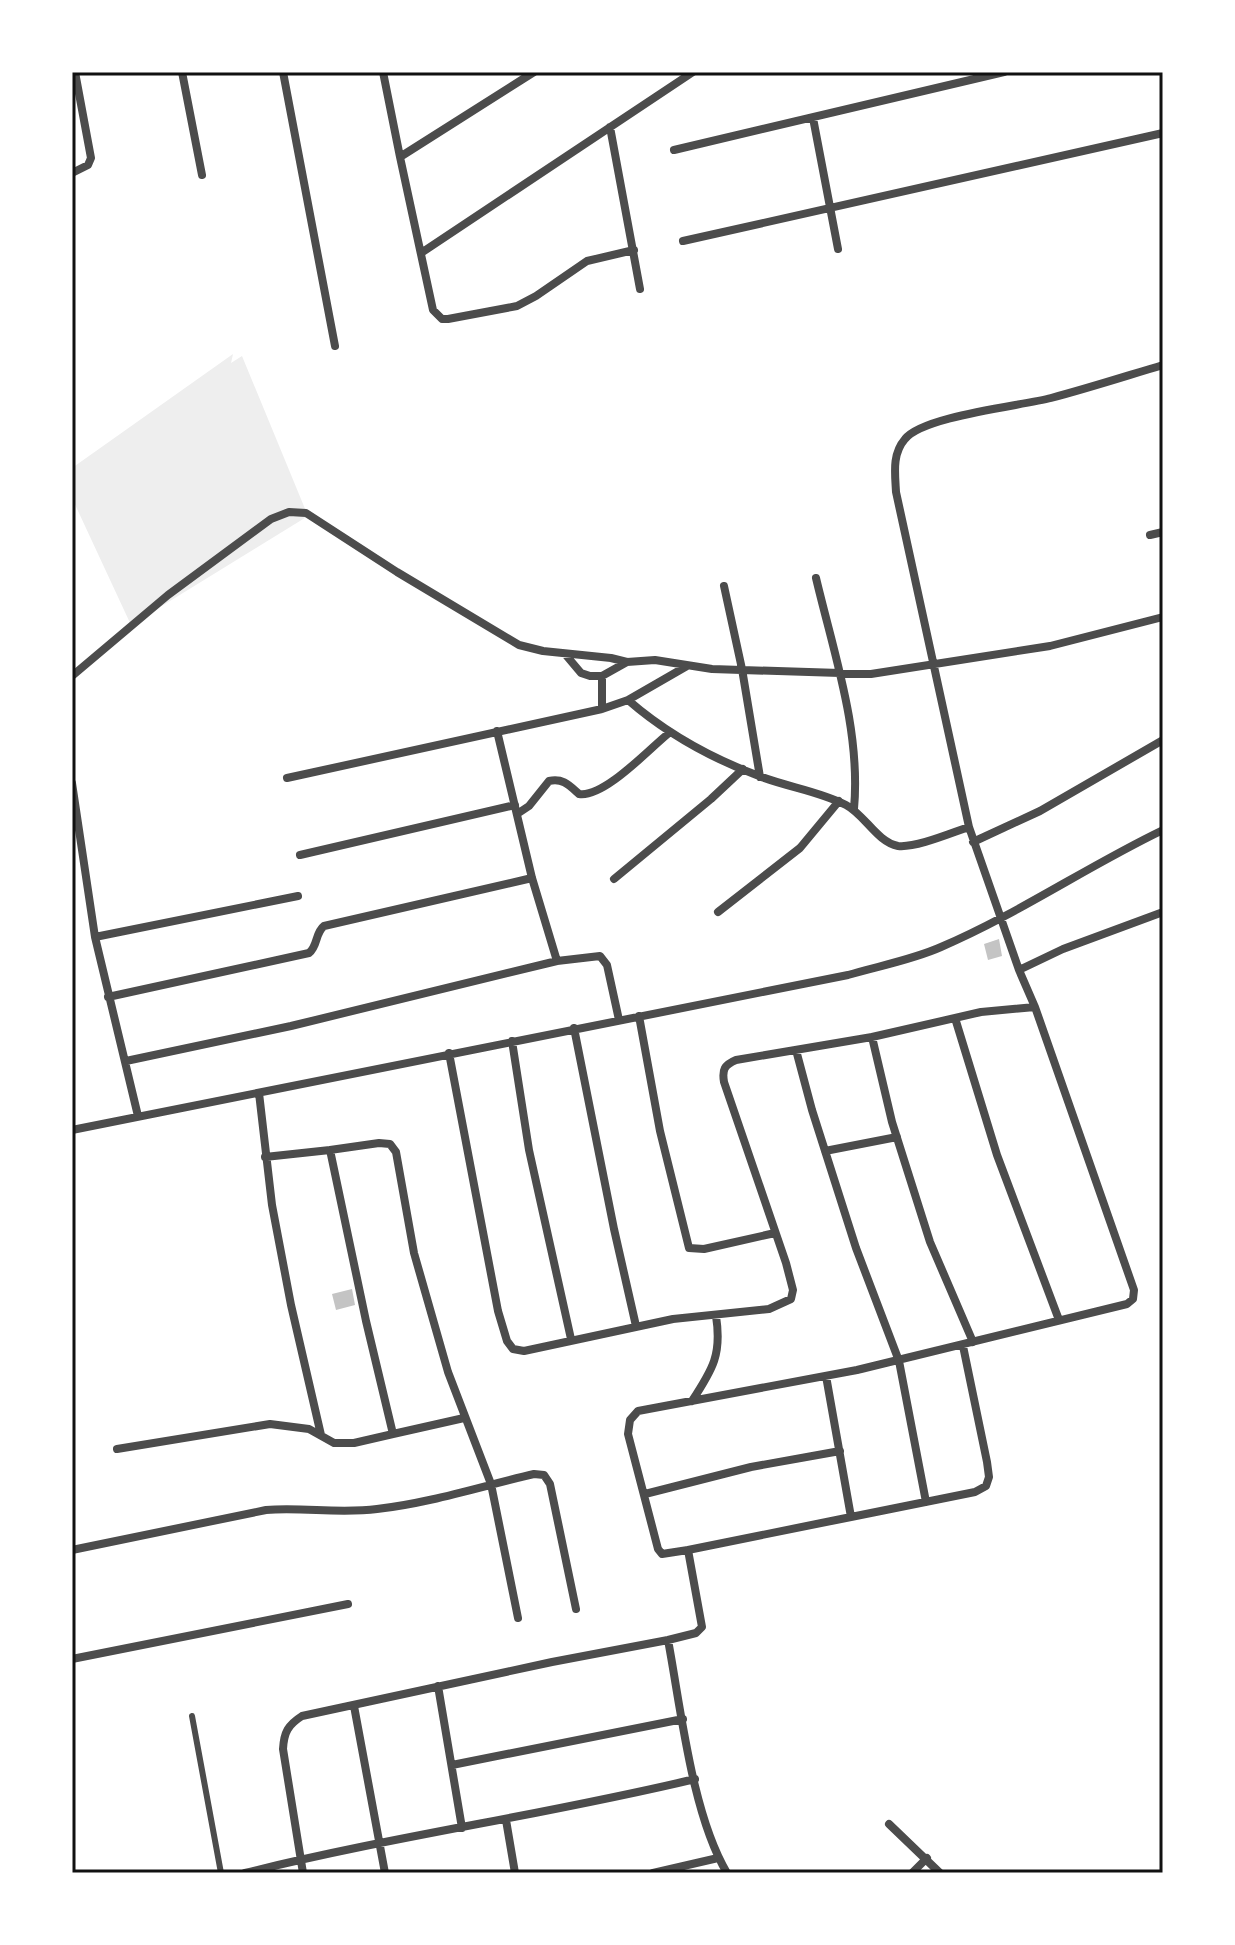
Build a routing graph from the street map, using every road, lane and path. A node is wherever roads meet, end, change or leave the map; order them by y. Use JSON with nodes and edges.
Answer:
{"nodes":[{"id":1,"x":75,"y":72,"type":"edge"},
{"id":2,"x":182,"y":72,"type":"edge"},
{"id":3,"x":283,"y":72,"type":"edge"},
{"id":4,"x":383,"y":72,"type":"edge"},
{"id":5,"x":534,"y":72,"type":"edge"},
{"id":6,"x":693,"y":72,"type":"edge"},
{"id":7,"x":1004,"y":72,"type":"edge"},
{"id":8,"x":813,"y":118,"type":"junction"},
{"id":9,"x":610,"y":127,"type":"junction"},
{"id":10,"x":1163,"y":133,"type":"edge"},
{"id":11,"x":674,"y":150,"type":"dead end"},
{"id":12,"x":400,"y":157,"type":"junction"},
{"id":13,"x":72,"y":173,"type":"edge"},
{"id":14,"x":202,"y":175,"type":"dead end"},
{"id":15,"x":831,"y":208,"type":"junction"},
{"id":16,"x":683,"y":241,"type":"dead end"},
{"id":17,"x":838,"y":249,"type":"dead end"},
{"id":18,"x":634,"y":250,"type":"junction"},
{"id":19,"x":421,"y":253,"type":"junction"},
{"id":20,"x":640,"y":289,"type":"dead end"},
{"id":21,"x":335,"y":346,"type":"dead end"},
{"id":22,"x":1163,"y":365,"type":"edge"},
{"id":23,"x":1163,"y":532,"type":"edge"},
{"id":24,"x":1150,"y":535,"type":"dead end"},
{"id":25,"x":816,"y":578,"type":"dead end"},
{"id":26,"x":724,"y":586,"type":"dead end"},
{"id":27,"x":1163,"y":617,"type":"edge"},
{"id":28,"x":565,"y":654,"type":"junction"},
{"id":29,"x":627,"y":662,"type":"junction"},
{"id":30,"x":933,"y":665,"type":"junction"},
{"id":31,"x":687,"y":666,"type":"junction"},
{"id":32,"x":742,"y":669,"type":"junction"},
{"id":33,"x":839,"y":674,"type":"junction"},
{"id":34,"x":72,"y":676,"type":"edge"},
{"id":35,"x":602,"y":676,"type":"junction"},
{"id":36,"x":628,"y":700,"type":"junction"},
{"id":37,"x":602,"y":709,"type":"junction"},
{"id":38,"x":497,"y":731,"type":"junction"},
{"id":39,"x":669,"y":733,"type":"junction"},
{"id":40,"x":1163,"y":740,"type":"edge"},
{"id":41,"x":743,"y":769,"type":"junction"},
{"id":42,"x":760,"y":777,"type":"junction"},
{"id":43,"x":287,"y":778,"type":"dead end"},
{"id":44,"x":72,"y":783,"type":"edge"},
{"id":45,"x":839,"y":801,"type":"junction"},
{"id":46,"x":854,"y":809,"type":"junction"},
{"id":47,"x":516,"y":810,"type":"junction"},
{"id":48,"x":969,"y":827,"type":"junction"},
{"id":49,"x":1163,"y":830,"type":"edge"},
{"id":50,"x":973,"y":842,"type":"junction"},
{"id":51,"x":300,"y":855,"type":"dead end"},
{"id":52,"x":532,"y":878,"type":"junction"},
{"id":53,"x":614,"y":879,"type":"dead end"},
{"id":54,"x":298,"y":896,"type":"dead end"},
{"id":55,"x":718,"y":912,"type":"dead end"},
{"id":56,"x":1163,"y":912,"type":"edge"},
{"id":57,"x":1001,"y":919,"type":"junction"},
{"id":58,"x":95,"y":937,"type":"junction"},
{"id":59,"x":557,"y":961,"type":"junction"},
{"id":60,"x":1019,"y":970,"type":"junction"},
{"id":61,"x":108,"y":997,"type":"junction"},
{"id":62,"x":1035,"y":1007,"type":"junction"},
{"id":63,"x":639,"y":1016,"type":"junction"},
{"id":64,"x":955,"y":1018,"type":"junction"},
{"id":65,"x":619,"y":1020,"type":"junction"},
{"id":66,"x":574,"y":1028,"type":"junction"},
{"id":67,"x":872,"y":1037,"type":"junction"},
{"id":68,"x":512,"y":1041,"type":"junction"},
{"id":69,"x":796,"y":1050,"type":"junction"},
{"id":70,"x":449,"y":1053,"type":"junction"},
{"id":71,"x":126,"y":1061,"type":"junction"},
{"id":72,"x":259,"y":1093,"type":"junction"},
{"id":73,"x":138,"y":1116,"type":"junction"},
{"id":74,"x":72,"y":1130,"type":"edge"},
{"id":75,"x":897,"y":1137,"type":"junction"},
{"id":76,"x":330,"y":1150,"type":"junction"},
{"id":77,"x":825,"y":1151,"type":"junction"},
{"id":78,"x":265,"y":1157,"type":"junction"},
{"id":79,"x":775,"y":1233,"type":"junction"},
{"id":80,"x":716,"y":1316,"type":"junction"},
{"id":81,"x":1059,"y":1320,"type":"junction"},
{"id":82,"x":636,"y":1326,"type":"junction"},
{"id":83,"x":571,"y":1339,"type":"junction"},
{"id":84,"x":973,"y":1342,"type":"junction"},
{"id":85,"x":963,"y":1346,"type":"junction"},
{"id":86,"x":899,"y":1361,"type":"junction"},
{"id":87,"x":826,"y":1376,"type":"junction"},
{"id":88,"x":692,"y":1401,"type":"junction"},
{"id":89,"x":464,"y":1418,"type":"junction"},
{"id":90,"x":393,"y":1434,"type":"junction"},
{"id":91,"x":321,"y":1435,"type":"junction"},
{"id":92,"x":117,"y":1449,"type":"dead end"},
{"id":93,"x":840,"y":1451,"type":"junction"},
{"id":94,"x":491,"y":1484,"type":"junction"},
{"id":95,"x":645,"y":1494,"type":"junction"},
{"id":96,"x":926,"y":1502,"type":"junction"},
{"id":97,"x":851,"y":1517,"type":"junction"},
{"id":98,"x":72,"y":1550,"type":"edge"},
{"id":99,"x":688,"y":1550,"type":"junction"},
{"id":100,"x":348,"y":1604,"type":"dead end"},
{"id":101,"x":576,"y":1609,"type":"dead end"},
{"id":102,"x":518,"y":1618,"type":"dead end"},
{"id":103,"x":668,"y":1640,"type":"junction"},
{"id":104,"x":72,"y":1659,"type":"edge"},
{"id":105,"x":438,"y":1686,"type":"junction"},
{"id":106,"x":354,"y":1706,"type":"junction"},
{"id":107,"x":192,"y":1716,"type":"dead end"},
{"id":108,"x":683,"y":1719,"type":"junction"},
{"id":109,"x":452,"y":1765,"type":"junction"},
{"id":110,"x":695,"y":1779,"type":"junction"},
{"id":111,"x":506,"y":1820,"type":"junction"},
{"id":112,"x":889,"y":1824,"type":"dead end"},
{"id":113,"x":462,"y":1828,"type":"junction"},
{"id":114,"x":380,"y":1843,"type":"junction"},
{"id":115,"x":718,"y":1858,"type":"junction"},
{"id":116,"x":927,"y":1858,"type":"junction"},
{"id":117,"x":300,"y":1859,"type":"junction"},
{"id":118,"x":221,"y":1873,"type":"edge"},
{"id":119,"x":245,"y":1873,"type":"edge"},
{"id":120,"x":303,"y":1873,"type":"edge"},
{"id":121,"x":385,"y":1873,"type":"edge"},
{"id":122,"x":515,"y":1873,"type":"edge"},
{"id":123,"x":653,"y":1873,"type":"edge"},
{"id":124,"x":727,"y":1873,"type":"edge"},
{"id":125,"x":912,"y":1873,"type":"edge"},
{"id":126,"x":940,"y":1873,"type":"edge"}],
"edges":[{"from":1,"to":13,"type":"street"},
{"from":2,"to":14,"type":"street"},
{"from":3,"to":21,"type":"street"},
{"from":4,"to":12,"type":"street"},
{"from":5,"to":12,"type":"street"},
{"from":6,"to":9,"type":"street"},
{"from":7,"to":8,"type":"street"},
{"from":8,"to":11,"type":"street"},
{"from":8,"to":15,"type":"street"},
{"from":9,"to":18,"type":"street"},
{"from":9,"to":19,"type":"street"},
{"from":10,"to":15,"type":"street"},
{"from":12,"to":19,"type":"street"},
{"from":15,"to":16,"type":"street"},
{"from":15,"to":17,"type":"street"},
{"from":18,"to":19,"type":"street"},
{"from":18,"to":20,"type":"street"},
{"from":22,"to":30,"type":"street"},
{"from":23,"to":24,"type":"street"},
{"from":25,"to":33,"type":"street"},
{"from":26,"to":32,"type":"street"},
{"from":27,"to":30,"type":"street"},
{"from":28,"to":29,"type":"street"},
{"from":28,"to":34,"type":"street"},
{"from":28,"to":35,"type":"street"},
{"from":29,"to":31,"type":"street"},
{"from":29,"to":35,"type":"street"},
{"from":30,"to":33,"type":"street"},
{"from":30,"to":48,"type":"street"},
{"from":31,"to":32,"type":"street"},
{"from":31,"to":36,"type":"street"},
{"from":32,"to":33,"type":"street"},
{"from":32,"to":42,"type":"street"},
{"from":33,"to":46,"type":"street"},
{"from":35,"to":37,"type":"street"},
{"from":36,"to":37,"type":"street"},
{"from":36,"to":39,"type":"street"},
{"from":37,"to":38,"type":"street"},
{"from":38,"to":43,"type":"street"},
{"from":38,"to":47,"type":"street"},
{"from":39,"to":41,"type":"street"},
{"from":39,"to":47,"type":"street"},
{"from":40,"to":50,"type":"street"},
{"from":41,"to":42,"type":"street"},
{"from":41,"to":53,"type":"street"},
{"from":42,"to":45,"type":"street"},
{"from":44,"to":58,"type":"street"},
{"from":45,"to":46,"type":"street"},
{"from":45,"to":55,"type":"street"},
{"from":46,"to":48,"type":"street"},
{"from":47,"to":51,"type":"street"},
{"from":47,"to":52,"type":"street"},
{"from":48,"to":50,"type":"street"},
{"from":49,"to":57,"type":"street"},
{"from":50,"to":57,"type":"street"},
{"from":52,"to":59,"type":"street"},
{"from":52,"to":61,"type":"street"},
{"from":54,"to":58,"type":"street"},
{"from":56,"to":60,"type":"street"},
{"from":57,"to":60,"type":"street"},
{"from":57,"to":63,"type":"street"},
{"from":58,"to":61,"type":"street"},
{"from":59,"to":65,"type":"street"},
{"from":59,"to":71,"type":"street"},
{"from":60,"to":62,"type":"street"},
{"from":61,"to":71,"type":"street"},
{"from":62,"to":64,"type":"street"},
{"from":62,"to":81,"type":"street"},
{"from":63,"to":65,"type":"street"},
{"from":63,"to":79,"type":"street"},
{"from":64,"to":67,"type":"street"},
{"from":64,"to":81,"type":"street"},
{"from":65,"to":66,"type":"street"},
{"from":66,"to":68,"type":"street"},
{"from":66,"to":82,"type":"street"},
{"from":67,"to":69,"type":"street"},
{"from":67,"to":75,"type":"street"},
{"from":68,"to":70,"type":"street"},
{"from":68,"to":83,"type":"street"},
{"from":69,"to":77,"type":"street"},
{"from":69,"to":79,"type":"street"},
{"from":70,"to":72,"type":"street"},
{"from":70,"to":83,"type":"street"},
{"from":71,"to":73,"type":"street"},
{"from":72,"to":73,"type":"street"},
{"from":72,"to":78,"type":"street"},
{"from":73,"to":74,"type":"street"},
{"from":75,"to":77,"type":"street"},
{"from":75,"to":84,"type":"street"},
{"from":76,"to":78,"type":"street"},
{"from":76,"to":89,"type":"street"},
{"from":76,"to":90,"type":"street"},
{"from":77,"to":86,"type":"street"},
{"from":78,"to":91,"type":"street"},
{"from":79,"to":80,"type":"street"},
{"from":80,"to":82,"type":"street"},
{"from":80,"to":88,"type":"street"},
{"from":81,"to":84,"type":"street"},
{"from":82,"to":83,"type":"street"},
{"from":84,"to":85,"type":"street"},
{"from":85,"to":86,"type":"street"},
{"from":85,"to":96,"type":"street"},
{"from":86,"to":87,"type":"street"},
{"from":86,"to":96,"type":"street"},
{"from":87,"to":88,"type":"street"},
{"from":87,"to":93,"type":"street"},
{"from":88,"to":95,"type":"street"},
{"from":89,"to":90,"type":"street"},
{"from":89,"to":94,"type":"street"},
{"from":90,"to":91,"type":"street"},
{"from":91,"to":92,"type":"street"},
{"from":93,"to":95,"type":"street"},
{"from":93,"to":97,"type":"street"},
{"from":94,"to":98,"type":"street"},
{"from":94,"to":101,"type":"street"},
{"from":94,"to":102,"type":"street"},
{"from":95,"to":99,"type":"street"},
{"from":96,"to":97,"type":"street"},
{"from":97,"to":99,"type":"street"},
{"from":99,"to":103,"type":"street"},
{"from":100,"to":104,"type":"street"},
{"from":103,"to":105,"type":"street"},
{"from":103,"to":108,"type":"street"},
{"from":105,"to":106,"type":"street"},
{"from":105,"to":109,"type":"street"},
{"from":106,"to":114,"type":"street"},
{"from":106,"to":117,"type":"street"},
{"from":107,"to":118,"type":"lane"},
{"from":108,"to":109,"type":"street"},
{"from":108,"to":110,"type":"street"},
{"from":109,"to":113,"type":"street"},
{"from":110,"to":111,"type":"street"},
{"from":110,"to":115,"type":"street"},
{"from":111,"to":113,"type":"street"},
{"from":111,"to":122,"type":"street"},
{"from":112,"to":116,"type":"street"},
{"from":113,"to":114,"type":"street"},
{"from":114,"to":117,"type":"street"},
{"from":114,"to":121,"type":"street"},
{"from":115,"to":123,"type":"street"},
{"from":115,"to":124,"type":"street"},
{"from":116,"to":125,"type":"street"},
{"from":116,"to":126,"type":"street"},
{"from":117,"to":119,"type":"street"},
{"from":117,"to":120,"type":"street"}]}
